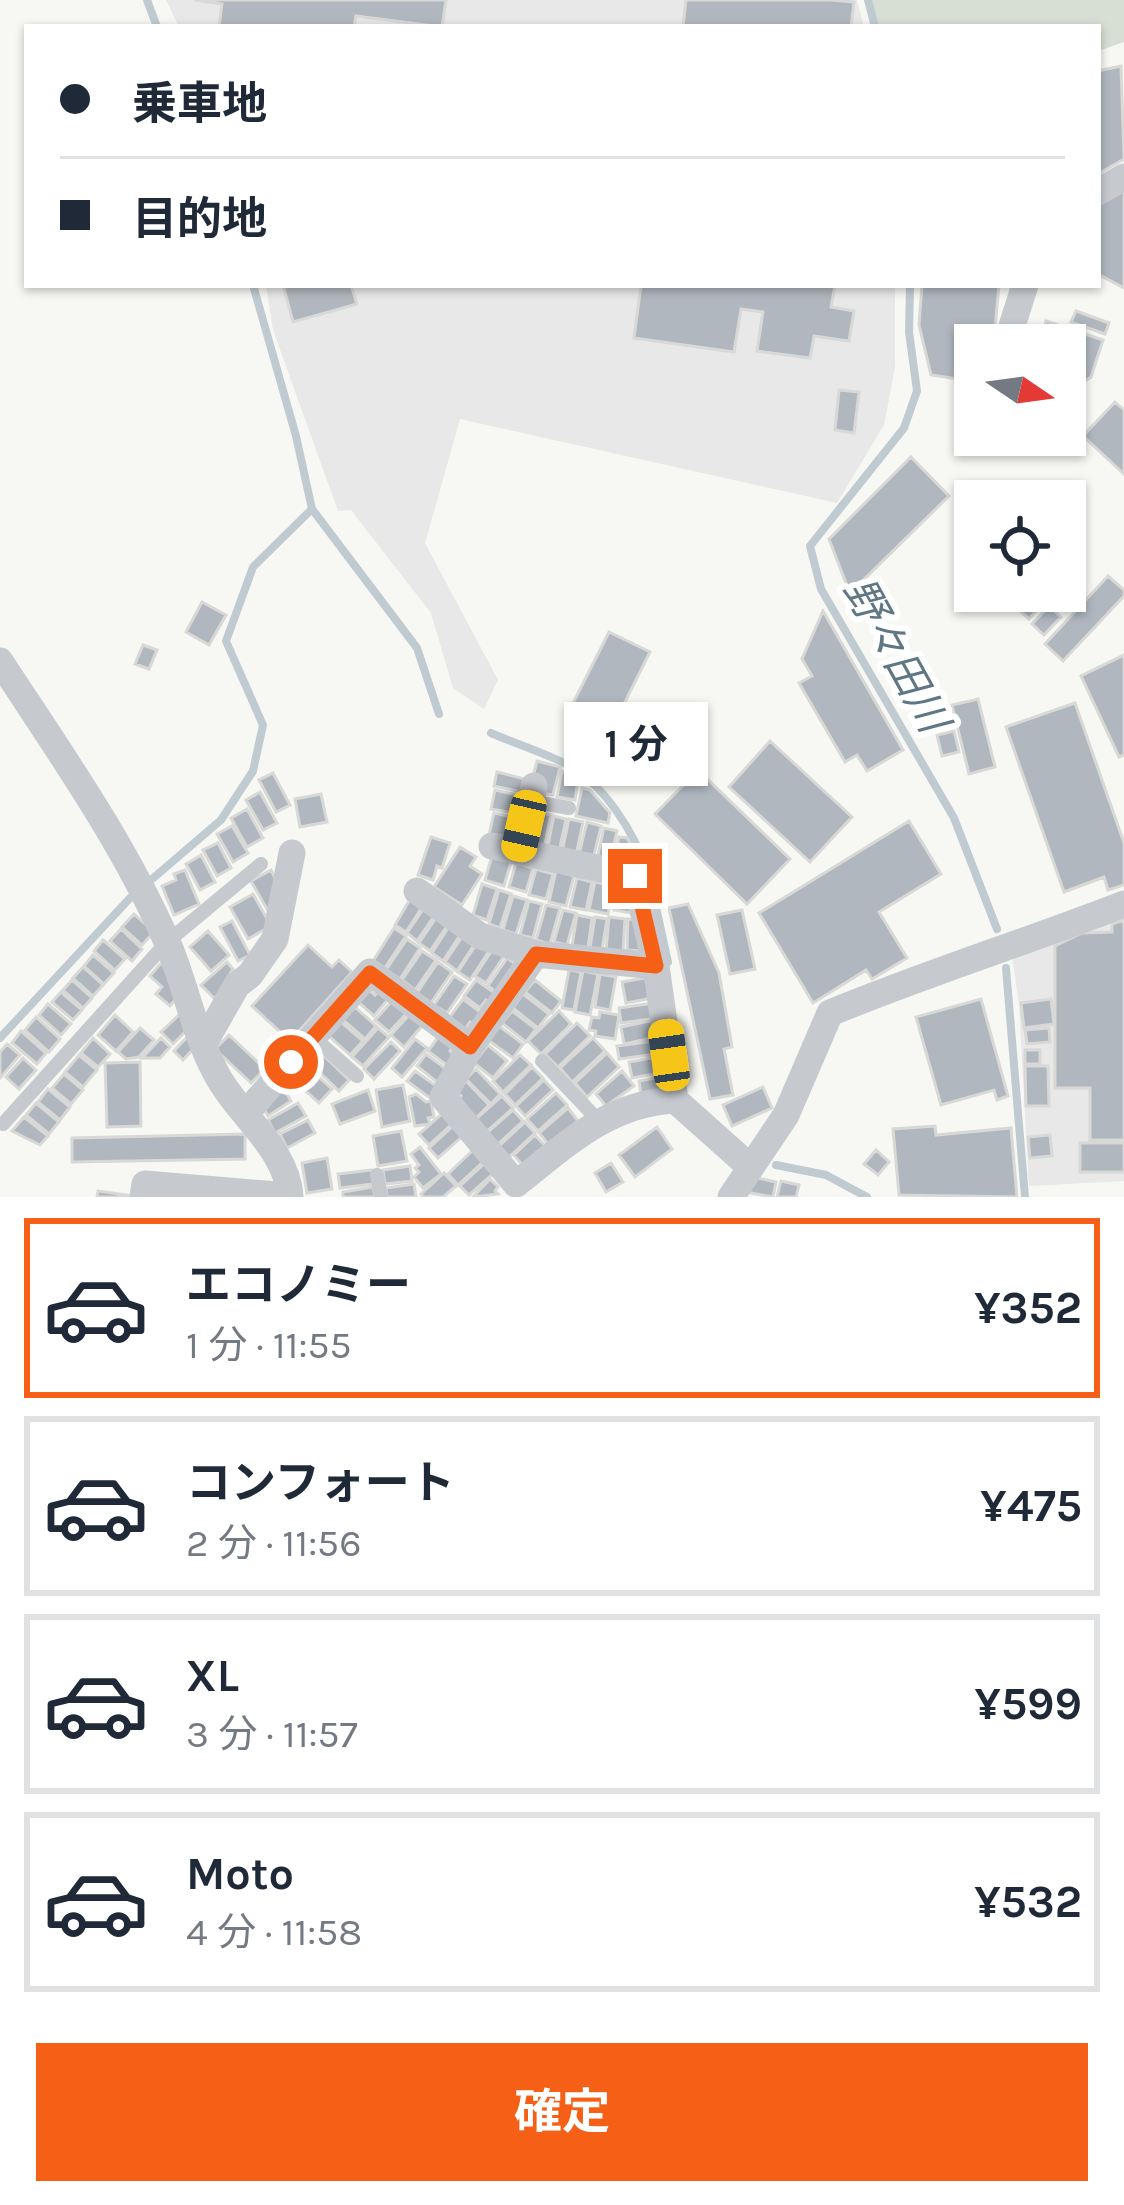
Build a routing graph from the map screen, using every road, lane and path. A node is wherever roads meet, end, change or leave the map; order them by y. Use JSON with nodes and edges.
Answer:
{"nodes":[{"id":1,"x":1024,"y":288,"type":"edge"},
{"id":2,"x":1013,"y":324,"type":"edge"},
{"id":3,"x":0,"y":661,"type":"edge"},
{"id":4,"x":532,"y":794,"type":"joint"},
{"id":5,"x":568,"y":808,"type":"dead end"},
{"id":6,"x":292,"y":853,"type":"dead end"},
{"id":7,"x":261,"y":864,"type":"dead end"},
{"id":8,"x":417,"y":891,"type":"dead end"},
{"id":9,"x":1124,"y":904,"type":"edge"},
{"id":10,"x":167,"y":942,"type":"junction"},
{"id":11,"x":536,"y":954,"type":"junction"},
{"id":12,"x":656,"y":966,"type":"junction"},
{"id":13,"x":313,"y":1037,"type":"junction"},
{"id":14,"x":204,"y":1043,"type":"junction"},
{"id":15,"x":470,"y":1047,"type":"junction"},
{"id":16,"x":542,"y":1060,"type":"dead end"},
{"id":17,"x":357,"y":1076,"type":"dead end"},
{"id":18,"x":675,"y":1100,"type":"junction"},
{"id":19,"x":247,"y":1112,"type":"junction"},
{"id":20,"x":598,"y":1120,"type":"junction"},
{"id":21,"x":3,"y":1124,"type":"dead end"},
{"id":22,"x":749,"y":1166,"type":"junction"},
{"id":23,"x":377,"y":1175,"type":"dead end"},
{"id":24,"x":510,"y":1190,"type":"edge"},
{"id":25,"x":143,"y":1197,"type":"edge"},
{"id":26,"x":290,"y":1197,"type":"edge"},
{"id":27,"x":381,"y":1197,"type":"edge"},
{"id":28,"x":731,"y":1197,"type":"edge"}],
"edges":[{"from":1,"to":2,"type":"street"},
{"from":3,"to":10,"type":"street"},
{"from":4,"to":5,"type":"lane"},
{"from":4,"to":12,"type":"street"},
{"from":6,"to":14,"type":"street"},
{"from":7,"to":10,"type":"lane"},
{"from":8,"to":11,"type":"street"},
{"from":9,"to":22,"type":"street"},
{"from":10,"to":14,"type":"street"},
{"from":10,"to":21,"type":"lane"},
{"from":11,"to":12,"type":"street"},
{"from":11,"to":15,"type":"street"},
{"from":12,"to":18,"type":"street"},
{"from":13,"to":15,"type":"street"},
{"from":13,"to":17,"type":"lane"},
{"from":13,"to":19,"type":"street"},
{"from":14,"to":19,"type":"street"},
{"from":15,"to":24,"type":"street"},
{"from":16,"to":20,"type":"lane"},
{"from":18,"to":20,"type":"street"},
{"from":18,"to":22,"type":"street"},
{"from":19,"to":26,"type":"street"},
{"from":20,"to":24,"type":"street"},
{"from":22,"to":28,"type":"street"},
{"from":23,"to":27,"type":"lane"},
{"from":25,"to":26,"type":"street"}]}
